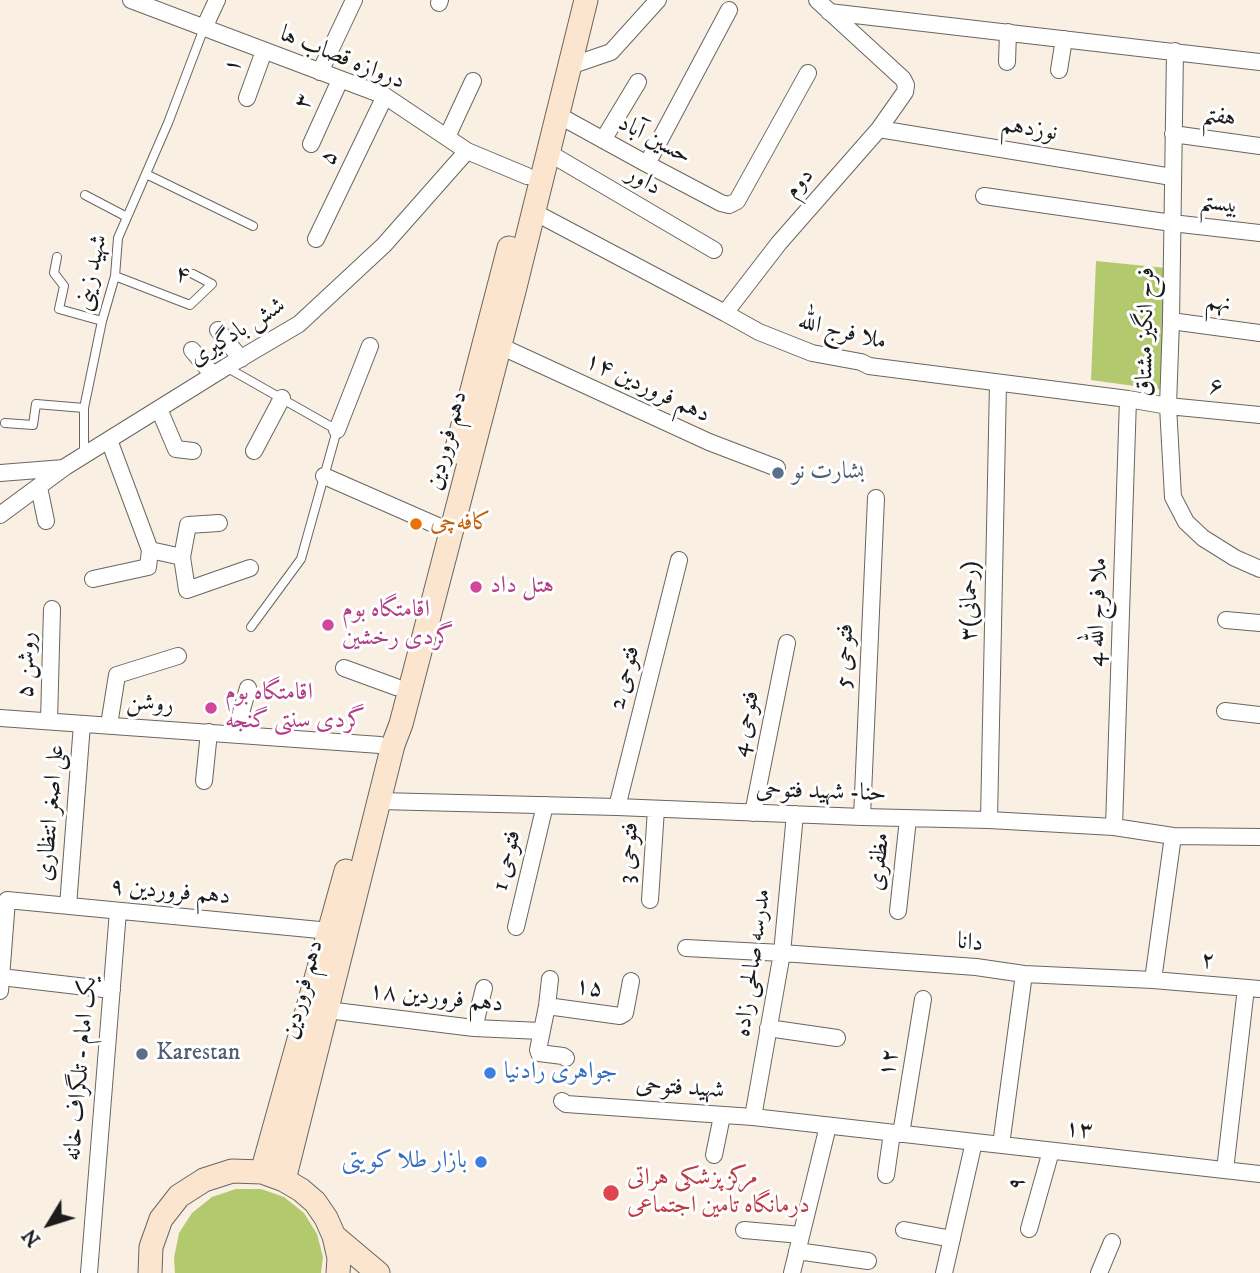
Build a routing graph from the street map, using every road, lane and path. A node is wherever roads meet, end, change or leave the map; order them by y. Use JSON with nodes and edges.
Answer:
{"nodes":[{"id":1,"x":131,"y":0,"type":"edge"},
{"id":2,"x":217,"y":0,"type":"edge"},
{"id":3,"x":354,"y":0,"type":"edge"},
{"id":4,"x":570,"y":0,"type":"edge"},
{"id":5,"x":586,"y":0,"type":"edge"},
{"id":6,"x":658,"y":0,"type":"edge"},
{"id":7,"x":823,"y":6,"type":"edge"},
{"id":8,"x":729,"y":10,"type":"dead end"},
{"id":9,"x":204,"y":28,"type":"junction"},
{"id":10,"x":1008,"y":32,"type":"junction"},
{"id":11,"x":1064,"y":39,"type":"junction"},
{"id":12,"x":264,"y":51,"type":"junction"},
{"id":13,"x":1175,"y":51,"type":"junction"},
{"id":14,"x":1007,"y":62,"type":"dead end"},
{"id":15,"x":1260,"y":62,"type":"edge"},
{"id":16,"x":570,"y":66,"type":"junction"},
{"id":17,"x":1059,"y":70,"type":"dead end"},
{"id":18,"x":320,"y":72,"type":"junction"},
{"id":19,"x":808,"y":73,"type":"dead end"},
{"id":20,"x":341,"y":79,"type":"junction"},
{"id":21,"x":473,"y":81,"type":"dead end"},
{"id":22,"x":638,"y":82,"type":"dead end"},
{"id":23,"x":385,"y":96,"type":"junction"},
{"id":24,"x":247,"y":97,"type":"dead end"},
{"id":25,"x":558,"y":115,"type":"junction"},
{"id":26,"x":878,"y":129,"type":"junction"},
{"id":27,"x":1173,"y":134,"type":"junction"},
{"id":28,"x":447,"y":137,"type":"junction"},
{"id":29,"x":603,"y":140,"type":"junction"},
{"id":30,"x":311,"y":144,"type":"dead end"},
{"id":31,"x":1260,"y":146,"type":"edge"},
{"id":32,"x":467,"y":151,"type":"junction"},
{"id":33,"x":549,"y":153,"type":"junction"},
{"id":34,"x":647,"y":164,"type":"junction"},
{"id":35,"x":146,"y":174,"type":"junction"},
{"id":36,"x":527,"y":176,"type":"junction"},
{"id":37,"x":1172,"y":177,"type":"junction"},
{"id":38,"x":85,"y":195,"type":"dead end"},
{"id":39,"x":984,"y":196,"type":"dead end"},
{"id":40,"x":534,"y":212,"type":"junction"},
{"id":41,"x":127,"y":217,"type":"junction"},
{"id":42,"x":1172,"y":223,"type":"junction"},
{"id":43,"x":253,"y":226,"type":"dead end"},
{"id":44,"x":1260,"y":233,"type":"edge"},
{"id":45,"x":316,"y":239,"type":"dead end"},
{"id":46,"x":714,"y":250,"type":"dead end"},
{"id":47,"x":57,"y":257,"type":"dead end"},
{"id":48,"x":193,"y":274,"type":"dead end"},
{"id":49,"x":115,"y":276,"type":"junction"},
{"id":50,"x":725,"y":313,"type":"junction"},
{"id":51,"x":102,"y":321,"type":"junction"},
{"id":52,"x":1171,"y":321,"type":"junction"},
{"id":53,"x":218,"y":330,"type":"dead end"},
{"id":54,"x":1260,"y":333,"type":"edge"},
{"id":55,"x":370,"y":346,"type":"dead end"},
{"id":56,"x":500,"y":346,"type":"junction"},
{"id":57,"x":192,"y":350,"type":"dead end"},
{"id":58,"x":241,"y":359,"type":"junction"},
{"id":59,"x":220,"y":371,"type":"junction"},
{"id":60,"x":998,"y":383,"type":"junction"},
{"id":61,"x":282,"y":398,"type":"junction"},
{"id":62,"x":1128,"y":399,"type":"junction"},
{"id":63,"x":1167,"y":406,"type":"junction"},
{"id":64,"x":84,"y":408,"type":"junction"},
{"id":65,"x":159,"y":409,"type":"junction"},
{"id":66,"x":1260,"y":415,"type":"edge"},
{"id":67,"x":5,"y":422,"type":"dead end"},
{"id":68,"x":337,"y":430,"type":"junction"},
{"id":69,"x":109,"y":440,"type":"junction"},
{"id":70,"x":193,"y":451,"type":"dead end"},
{"id":71,"x":254,"y":451,"type":"dead end"},
{"id":72,"x":84,"y":456,"type":"junction"},
{"id":73,"x":65,"y":467,"type":"junction"},
{"id":74,"x":777,"y":468,"type":"dead end"},
{"id":75,"x":0,"y":473,"type":"edge"},
{"id":76,"x":324,"y":476,"type":"junction"},
{"id":77,"x":39,"y":487,"type":"junction"},
{"id":78,"x":876,"y":498,"type":"dead end"},
{"id":79,"x":0,"y":515,"type":"edge"},
{"id":80,"x":46,"y":521,"type":"dead end"},
{"id":81,"x":219,"y":523,"type":"dead end"},
{"id":82,"x":438,"y":526,"type":"junction"},
{"id":83,"x":150,"y":550,"type":"junction"},
{"id":84,"x":182,"y":557,"type":"junction"},
{"id":85,"x":679,"y":560,"type":"dead end"},
{"id":86,"x":250,"y":568,"type":"dead end"},
{"id":87,"x":1260,"y":569,"type":"edge"},
{"id":88,"x":93,"y":579,"type":"dead end"},
{"id":89,"x":52,"y":609,"type":"dead end"},
{"id":90,"x":1226,"y":620,"type":"dead end"},
{"id":91,"x":1260,"y":623,"type":"edge"},
{"id":92,"x":251,"y":627,"type":"dead end"},
{"id":93,"x":787,"y":643,"type":"dead end"},
{"id":94,"x":178,"y":656,"type":"dead end"},
{"id":95,"x":344,"y":668,"type":"dead end"},
{"id":96,"x":396,"y":687,"type":"junction"},
{"id":97,"x":248,"y":688,"type":"dead end"},
{"id":98,"x":1225,"y":711,"type":"dead end"},
{"id":99,"x":1260,"y":715,"type":"edge"},
{"id":100,"x":0,"y":718,"type":"edge"},
{"id":101,"x":49,"y":721,"type":"junction"},
{"id":102,"x":82,"y":724,"type":"junction"},
{"id":103,"x":109,"y":725,"type":"junction"},
{"id":104,"x":209,"y":732,"type":"junction"},
{"id":105,"x":235,"y":734,"type":"junction"},
{"id":106,"x":380,"y":745,"type":"junction"},
{"id":107,"x":204,"y":781,"type":"dead end"},
{"id":108,"x":379,"y":801,"type":"junction"},
{"id":109,"x":545,"y":805,"type":"junction"},
{"id":110,"x":617,"y":807,"type":"junction"},
{"id":111,"x":656,"y":809,"type":"junction"},
{"id":112,"x":753,"y":813,"type":"junction"},
{"id":113,"x":796,"y":814,"type":"junction"},
{"id":114,"x":862,"y":817,"type":"junction"},
{"id":115,"x":908,"y":819,"type":"junction"},
{"id":116,"x":989,"y":820,"type":"junction"},
{"id":117,"x":1114,"y":827,"type":"junction"},
{"id":118,"x":1173,"y":836,"type":"junction"},
{"id":119,"x":1260,"y":837,"type":"edge"},
{"id":120,"x":650,"y":900,"type":"dead end"},
{"id":121,"x":68,"y":906,"type":"junction"},
{"id":122,"x":118,"y":911,"type":"junction"},
{"id":123,"x":898,"y":911,"type":"dead end"},
{"id":124,"x":516,"y":927,"type":"dead end"},
{"id":125,"x":330,"y":931,"type":"junction"},
{"id":126,"x":686,"y":948,"type":"dead end"},
{"id":127,"x":782,"y":953,"type":"junction"},
{"id":128,"x":1024,"y":974,"type":"junction"},
{"id":129,"x":550,"y":979,"type":"dead end"},
{"id":130,"x":1153,"y":980,"type":"junction"},
{"id":131,"x":631,"y":981,"type":"dead end"},
{"id":132,"x":1,"y":984,"type":"edge"},
{"id":133,"x":484,"y":988,"type":"dead end"},
{"id":134,"x":1253,"y":989,"type":"edge"},
{"id":135,"x":112,"y":990,"type":"junction"},
{"id":136,"x":923,"y":999,"type":"dead end"},
{"id":137,"x":547,"y":1006,"type":"junction"},
{"id":138,"x":327,"y":1010,"type":"junction"},
{"id":139,"x":474,"y":1028,"type":"junction"},
{"id":140,"x":768,"y":1028,"type":"junction"},
{"id":141,"x":541,"y":1031,"type":"junction"},
{"id":142,"x":837,"y":1038,"type":"dead end"},
{"id":143,"x":566,"y":1058,"type":"dead end"},
{"id":144,"x":562,"y":1101,"type":"dead end"},
{"id":145,"x":722,"y":1115,"type":"junction"},
{"id":146,"x":753,"y":1117,"type":"junction"},
{"id":147,"x":828,"y":1126,"type":"junction"},
{"id":148,"x":897,"y":1133,"type":"junction"},
{"id":149,"x":974,"y":1142,"type":"junction"},
{"id":150,"x":1001,"y":1145,"type":"junction"},
{"id":151,"x":1051,"y":1151,"type":"junction"},
{"id":152,"x":714,"y":1155,"type":"dead end"},
{"id":153,"x":1225,"y":1170,"type":"junction"},
{"id":154,"x":262,"y":1172,"type":"junction"},
{"id":155,"x":1260,"y":1174,"type":"edge"},
{"id":156,"x":886,"y":1175,"type":"dead end"},
{"id":157,"x":284,"y":1180,"type":"junction"},
{"id":158,"x":1029,"y":1228,"type":"dead end"},
{"id":159,"x":744,"y":1230,"type":"dead end"},
{"id":160,"x":904,"y":1230,"type":"dead end"},
{"id":161,"x":800,"y":1235,"type":"junction"},
{"id":162,"x":334,"y":1236,"type":"junction"},
{"id":163,"x":952,"y":1239,"type":"junction"},
{"id":164,"x":1112,"y":1242,"type":"dead end"},
{"id":165,"x":797,"y":1251,"type":"junction"},
{"id":166,"x":868,"y":1261,"type":"dead end"},
{"id":167,"x":89,"y":1273,"type":"edge"},
{"id":168,"x":150,"y":1273,"type":"edge"},
{"id":169,"x":338,"y":1273,"type":"edge"},
{"id":170,"x":379,"y":1273,"type":"edge"},
{"id":171,"x":792,"y":1273,"type":"edge"},
{"id":172,"x":944,"y":1273,"type":"edge"},
{"id":173,"x":1099,"y":1273,"type":"edge"}],
"edges":[{"from":1,"to":9,"type":"street","name":"دروازه قصاب ها"},
{"from":2,"to":9,"type":"street"},
{"from":3,"to":18,"type":"street"},
{"from":4,"to":36,"type":"main road","name":"دهم فروردین"},
{"from":5,"to":16,"type":"main road","name":"دهم فروردین"},
{"from":6,"to":16,"type":"street"},
{"from":7,"to":10,"type":"street"},
{"from":7,"to":26,"type":"street","name":"دوم"},
{"from":8,"to":34,"type":"street"},
{"from":9,"to":12,"type":"street","name":"دروازه قصاب ها"},
{"from":9,"to":35,"type":"lane","name":"شهید زینی"},
{"from":10,"to":11,"type":"street"},
{"from":10,"to":14,"type":"street"},
{"from":11,"to":13,"type":"street"},
{"from":11,"to":17,"type":"street"},
{"from":12,"to":18,"type":"street","name":"دروازه قصاب ها"},
{"from":12,"to":24,"type":"street","name":"۱"},
{"from":13,"to":15,"type":"street"},
{"from":13,"to":27,"type":"street","name":"فرح انگیز مشتاق"},
{"from":16,"to":25,"type":"main road","name":"دهم فروردین"},
{"from":18,"to":20,"type":"street","name":"دروازه قصاب ها"},
{"from":19,"to":34,"type":"street","name":"حسین آباد"},
{"from":20,"to":23,"type":"street","name":"دروازه قصاب ها"},
{"from":20,"to":30,"type":"street","name":"۳"},
{"from":21,"to":28,"type":"street"},
{"from":22,"to":29,"type":"street"},
{"from":23,"to":28,"type":"street","name":"دروازه قصاب ها"},
{"from":23,"to":45,"type":"street","name":"۵"},
{"from":25,"to":29,"type":"street","name":"حسین آباد"},
{"from":25,"to":33,"type":"main road","name":"دهم فروردین"},
{"from":26,"to":37,"type":"street","name":"نوزدهم"},
{"from":26,"to":50,"type":"street","name":"دوم"},
{"from":27,"to":31,"type":"street","name":"هفتم"},
{"from":27,"to":37,"type":"street","name":"فرح انگیز مشتاق"},
{"from":28,"to":32,"type":"street","name":"دروازه قصاب ها"},
{"from":29,"to":34,"type":"street","name":"حسین آباد"},
{"from":32,"to":36,"type":"street","name":"دروازه قصاب ها"},
{"from":32,"to":58,"type":"street","name":"شش بادگیری"},
{"from":33,"to":40,"type":"main road","name":"دهم فروردین"},
{"from":33,"to":46,"type":"street","name":"داور"},
{"from":35,"to":41,"type":"lane","name":"شهید زینی"},
{"from":35,"to":43,"type":"lane"},
{"from":36,"to":82,"type":"main road","name":"دهم فروردین"},
{"from":37,"to":42,"type":"street","name":"فرح انگیز مشتاق"},
{"from":38,"to":41,"type":"lane"},
{"from":39,"to":42,"type":"street","name":"بیستم"},
{"from":40,"to":50,"type":"street","name":"ملا فرج الله"},
{"from":40,"to":56,"type":"main road","name":"دهم فروردین"},
{"from":41,"to":49,"type":"lane","name":"شهید زینی"},
{"from":42,"to":44,"type":"street","name":"بیستم"},
{"from":42,"to":52,"type":"street","name":"فرح انگیز مشتاق"},
{"from":47,"to":51,"type":"lane"},
{"from":48,"to":49,"type":"lane","name":"۴"},
{"from":49,"to":51,"type":"lane","name":"شهید زینی"},
{"from":50,"to":60,"type":"street","name":"ملا فرج الله"},
{"from":51,"to":64,"type":"lane","name":"شهید زینی"},
{"from":52,"to":54,"type":"street","name":"نهم"},
{"from":52,"to":63,"type":"street","name":"فرح انگیز مشتاق"},
{"from":53,"to":58,"type":"street"},
{"from":55,"to":68,"type":"street"},
{"from":56,"to":74,"type":"street","name":"دهم فروردین ۱۴"},
{"from":56,"to":108,"type":"main road","name":"دهم فروردین"},
{"from":57,"to":59,"type":"street"},
{"from":58,"to":59,"type":"street","name":"شش بادگیری"},
{"from":59,"to":61,"type":"lane"},
{"from":59,"to":65,"type":"street","name":"شش بادگیری"},
{"from":60,"to":62,"type":"street","name":"ملا فرج الله"},
{"from":60,"to":116,"type":"street","name":"۳(رحمانی)"},
{"from":61,"to":68,"type":"lane"},
{"from":61,"to":71,"type":"street"},
{"from":62,"to":63,"type":"street","name":"ملا فرج الله"},
{"from":62,"to":117,"type":"street","name":"4 ملا فرج الله"},
{"from":63,"to":66,"type":"street","name":"۶"},
{"from":63,"to":87,"type":"street","name":"فرح انگیز مشتاق"},
{"from":64,"to":67,"type":"lane"},
{"from":64,"to":72,"type":"lane","name":"شهید زینی"},
{"from":65,"to":69,"type":"street","name":"شش بادگیری"},
{"from":65,"to":70,"type":"street"},
{"from":68,"to":76,"type":"lane"},
{"from":69,"to":72,"type":"street","name":"شش بادگیری"},
{"from":69,"to":83,"type":"street"},
{"from":72,"to":73,"type":"street","name":"شش بادگیری"},
{"from":73,"to":75,"type":"street"},
{"from":73,"to":77,"type":"street","name":"شش بادگیری"},
{"from":76,"to":82,"type":"street"},
{"from":76,"to":92,"type":"lane"},
{"from":77,"to":79,"type":"street","name":"شش بادگیری"},
{"from":77,"to":80,"type":"street"},
{"from":78,"to":114,"type":"street","name":"فتوحی 5"},
{"from":81,"to":84,"type":"street"},
{"from":82,"to":96,"type":"main road","name":"دهم فروردین"},
{"from":83,"to":84,"type":"street"},
{"from":83,"to":88,"type":"street"},
{"from":84,"to":86,"type":"street"},
{"from":85,"to":110,"type":"street","name":"فتوحی 2"},
{"from":89,"to":101,"type":"street","name":"روشن ۵"},
{"from":90,"to":91,"type":"street"},
{"from":93,"to":112,"type":"street","name":"فتوحی 4"},
{"from":94,"to":103,"type":"street"},
{"from":95,"to":96,"type":"street"},
{"from":96,"to":106,"type":"main road","name":"دهم فروردین"},
{"from":97,"to":105,"type":"street"},
{"from":98,"to":99,"type":"street"},
{"from":100,"to":101,"type":"street","name":"روشن"},
{"from":101,"to":102,"type":"street","name":"روشن"},
{"from":102,"to":103,"type":"street","name":"روشن"},
{"from":102,"to":121,"type":"street","name":"علی اصغر انتظاری"},
{"from":103,"to":104,"type":"street","name":"روشن"},
{"from":104,"to":105,"type":"street","name":"روشن"},
{"from":104,"to":107,"type":"street"},
{"from":105,"to":106,"type":"street","name":"روشن"},
{"from":106,"to":125,"type":"main road","name":"دهم فروردین"},
{"from":108,"to":109,"type":"street","name":"حنا- شهید فتوحی"},
{"from":108,"to":138,"type":"main road","name":"دهم فروردین"},
{"from":109,"to":110,"type":"street","name":"حنا- شهید فتوحی"},
{"from":109,"to":124,"type":"street","name":"فتوحی 1"},
{"from":110,"to":111,"type":"street","name":"حنا- شهید فتوحی"},
{"from":111,"to":112,"type":"street","name":"حنا- شهید فتوحی"},
{"from":111,"to":120,"type":"street","name":"فتوحی 3"},
{"from":112,"to":113,"type":"street","name":"حنا- شهید فتوحی"},
{"from":113,"to":114,"type":"street","name":"حنا- شهید فتوحی"},
{"from":113,"to":127,"type":"street","name":"مدرسه صالحی زاده"},
{"from":114,"to":115,"type":"street","name":"حنا- شهید فتوحی"},
{"from":115,"to":116,"type":"street","name":"حنا- شهید فتوحی"},
{"from":115,"to":123,"type":"street","name":"مظفری"},
{"from":116,"to":117,"type":"street","name":"حنا- شهید فتوحی"},
{"from":117,"to":118,"type":"street","name":"حنا- شهید فتوحی"},
{"from":118,"to":119,"type":"street","name":"حنا- شهید فتوحی"},
{"from":118,"to":130,"type":"street"},
{"from":121,"to":122,"type":"street","name":"دهم فروردین ۹"},
{"from":121,"to":132,"type":"street","name":"دهم فروردین ۹"},
{"from":122,"to":125,"type":"street","name":"دهم فروردین ۹"},
{"from":122,"to":135,"type":"street","name":"یک امام - تلگراف خانه"},
{"from":125,"to":154,"type":"main road","name":"دهم فروردین"},
{"from":126,"to":127,"type":"street","name":"دانا"},
{"from":127,"to":128,"type":"street","name":"دانا"},
{"from":127,"to":140,"type":"street","name":"مدرسه صالحی زاده"},
{"from":128,"to":130,"type":"street","name":"دانا"},
{"from":128,"to":150,"type":"street"},
{"from":129,"to":137,"type":"street"},
{"from":130,"to":134,"type":"street","name":"۲"},
{"from":131,"to":137,"type":"street","name":"۱۵"},
{"from":132,"to":135,"type":"street"},
{"from":133,"to":139,"type":"street"},
{"from":134,"to":153,"type":"street"},
{"from":135,"to":167,"type":"street","name":"یک امام - تلگراف خانه"},
{"from":136,"to":148,"type":"street","name":"۱۲"},
{"from":137,"to":141,"type":"street"},
{"from":138,"to":139,"type":"street","name":"دهم فروردین ۱۸"},
{"from":138,"to":157,"type":"main road","name":"دهم فروردین"},
{"from":139,"to":141,"type":"street","name":"دهم فروردین ۱۸"},
{"from":140,"to":142,"type":"street"},
{"from":140,"to":146,"type":"street","name":"مدرسه صالحی زاده"},
{"from":141,"to":143,"type":"street"},
{"from":144,"to":145,"type":"street","name":"شهید فتوحی"},
{"from":145,"to":146,"type":"street","name":"شهید فتوحی"},
{"from":145,"to":152,"type":"street"},
{"from":146,"to":147,"type":"street","name":"۱۳"},
{"from":147,"to":148,"type":"street","name":"۱۳"},
{"from":147,"to":161,"type":"street"},
{"from":148,"to":149,"type":"street","name":"۱۳"},
{"from":148,"to":156,"type":"street"},
{"from":149,"to":150,"type":"street","name":"۱۳"},
{"from":149,"to":163,"type":"street"},
{"from":150,"to":151,"type":"street","name":"۱۳"},
{"from":151,"to":153,"type":"street","name":"۱۳"},
{"from":151,"to":158,"type":"street","name":"۹"},
{"from":153,"to":155,"type":"street","name":"۱۳"},
{"from":154,"to":157,"type":"main road"},
{"from":154,"to":168,"type":"main road"},
{"from":157,"to":162,"type":"main road"},
{"from":159,"to":161,"type":"street"},
{"from":160,"to":163,"type":"street"},
{"from":161,"to":165,"type":"street"},
{"from":162,"to":169,"type":"main road"},
{"from":162,"to":170,"type":"main road"},
{"from":163,"to":172,"type":"street"},
{"from":164,"to":173,"type":"street"},
{"from":165,"to":166,"type":"street"},
{"from":165,"to":171,"type":"street"}]}
